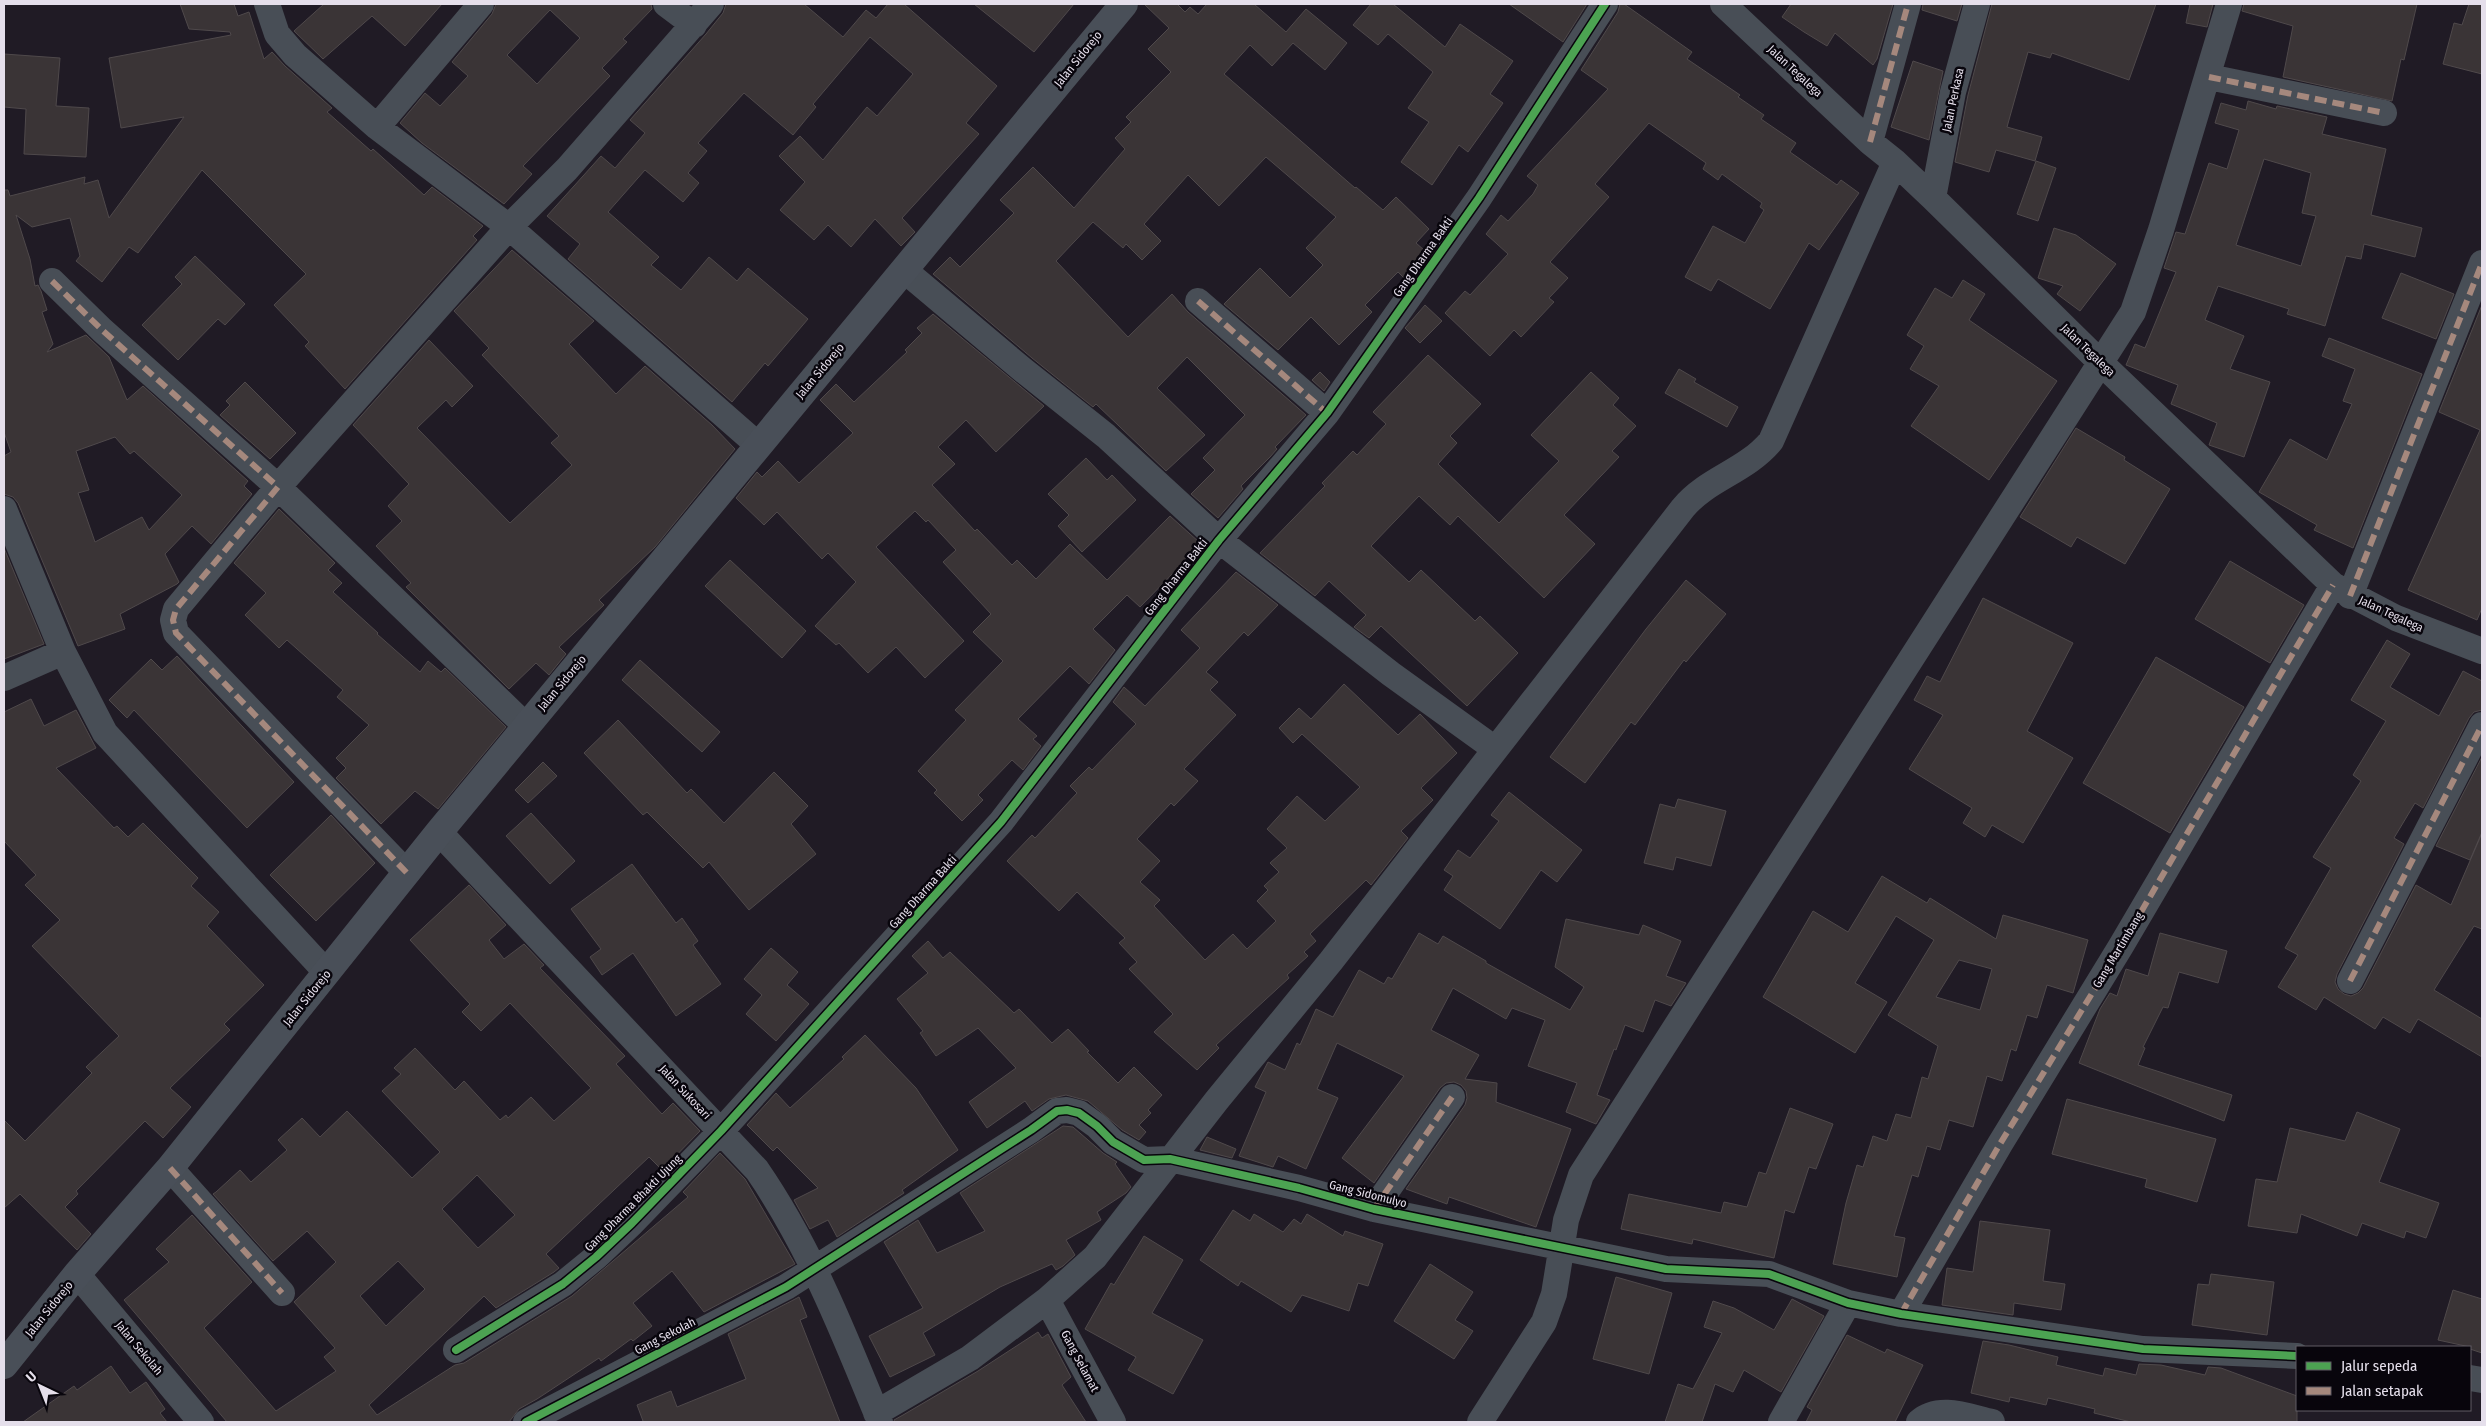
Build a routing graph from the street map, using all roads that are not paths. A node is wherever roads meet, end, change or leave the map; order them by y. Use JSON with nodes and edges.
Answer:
{"nodes":[{"id":1,"x":267,"y":4,"type":"edge"},
{"id":2,"x":481,"y":4,"type":"edge"},
{"id":3,"x":666,"y":4,"type":"edge"},
{"id":4,"x":711,"y":4,"type":"edge"},
{"id":5,"x":1124,"y":4,"type":"edge"},
{"id":6,"x":1605,"y":4,"type":"edge"},
{"id":7,"x":1723,"y":4,"type":"edge"},
{"id":8,"x":1908,"y":4,"type":"edge"},
{"id":9,"x":1977,"y":4,"type":"edge"},
{"id":10,"x":2229,"y":4,"type":"edge"},
{"id":11,"x":694,"y":25,"type":"junction"},
{"id":12,"x":2209,"y":77,"type":"junction"},
{"id":13,"x":2384,"y":113,"type":"dead end"},
{"id":14,"x":377,"y":127,"type":"junction"},
{"id":15,"x":1870,"y":142,"type":"junction"},
{"id":16,"x":1895,"y":162,"type":"junction"},
{"id":17,"x":1933,"y":198,"type":"junction"},
{"id":18,"x":509,"y":227,"type":"junction"},
{"id":19,"x":2482,"y":263,"type":"edge"},
{"id":20,"x":904,"y":270,"type":"junction"},
{"id":21,"x":52,"y":281,"type":"dead end"},
{"id":22,"x":1198,"y":301,"type":"dead end"},
{"id":23,"x":2100,"y":362,"type":"junction"},
{"id":24,"x":1327,"y":413,"type":"junction"},
{"id":25,"x":758,"y":444,"type":"junction"},
{"id":26,"x":278,"y":487,"type":"junction"},
{"id":27,"x":4,"y":509,"type":"edge"},
{"id":28,"x":1219,"y":540,"type":"junction"},
{"id":29,"x":2342,"y":590,"type":"junction"},
{"id":30,"x":2482,"y":651,"type":"edge"},
{"id":31,"x":63,"y":652,"type":"junction"},
{"id":32,"x":4,"y":678,"type":"edge"},
{"id":33,"x":2482,"y":724,"type":"edge"},
{"id":34,"x":526,"y":726,"type":"junction"},
{"id":35,"x":1495,"y":749,"type":"junction"},
{"id":36,"x":439,"y":832,"type":"junction"},
{"id":37,"x":407,"y":872,"type":"junction"},
{"id":38,"x":326,"y":973,"type":"junction"},
{"id":39,"x":2350,"y":981,"type":"dead end"},
{"id":40,"x":1452,"y":1097,"type":"dead end"},
{"id":41,"x":721,"y":1130,"type":"junction"},
{"id":42,"x":1170,"y":1159,"type":"junction"},
{"id":43,"x":170,"y":1168,"type":"junction"},
{"id":44,"x":1374,"y":1209,"type":"junction"},
{"id":45,"x":1562,"y":1248,"type":"junction"},
{"id":46,"x":815,"y":1269,"type":"junction"},
{"id":47,"x":77,"y":1274,"type":"junction"},
{"id":48,"x":282,"y":1293,"type":"dead end"},
{"id":49,"x":1047,"y":1300,"type":"junction"},
{"id":50,"x":1848,"y":1303,"type":"junction"},
{"id":51,"x":1901,"y":1314,"type":"junction"},
{"id":52,"x":456,"y":1350,"type":"dead end"},
{"id":53,"x":2296,"y":1356,"type":"edge"},
{"id":54,"x":4,"y":1365,"type":"edge"},
{"id":55,"x":878,"y":1418,"type":"edge"},
{"id":56,"x":201,"y":1422,"type":"edge"},
{"id":57,"x":526,"y":1422,"type":"edge"},
{"id":58,"x":1113,"y":1422,"type":"edge"},
{"id":59,"x":1480,"y":1422,"type":"edge"},
{"id":60,"x":1781,"y":1422,"type":"edge"},
{"id":61,"x":1919,"y":1422,"type":"edge"},
{"id":62,"x":1992,"y":1422,"type":"edge"}],
"edges":[{"from":1,"to":14,"type":"street"},
{"from":2,"to":14,"type":"street"},
{"from":3,"to":11,"type":"street"},
{"from":4,"to":11,"type":"street"},
{"from":5,"to":20,"type":"street","name":"Jalan Sidorejo"},
{"from":6,"to":24,"type":"street","name":"Gang Dharma Bakti"},
{"from":7,"to":15,"type":"street","name":"Jalan Tegalega"},
{"from":8,"to":15,"type":"street"},
{"from":9,"to":17,"type":"street","name":"Jalan Perkasa"},
{"from":10,"to":12,"type":"street"},
{"from":11,"to":18,"type":"street"},
{"from":12,"to":13,"type":"street"},
{"from":12,"to":23,"type":"street"},
{"from":14,"to":18,"type":"street"},
{"from":15,"to":16,"type":"street","name":"Jalan Tegalega"},
{"from":16,"to":17,"type":"street","name":"Jalan Tegalega"},
{"from":16,"to":35,"type":"street"},
{"from":17,"to":23,"type":"street","name":"Jalan Tegalega"},
{"from":18,"to":25,"type":"street"},
{"from":18,"to":26,"type":"street"},
{"from":19,"to":29,"type":"street","name":"Gang Martimbang"},
{"from":20,"to":25,"type":"street","name":"Jalan Sidorejo"},
{"from":20,"to":28,"type":"street"},
{"from":21,"to":26,"type":"street"},
{"from":22,"to":24,"type":"street"},
{"from":23,"to":29,"type":"street","name":"Jalan Tegalega"},
{"from":23,"to":45,"type":"street"},
{"from":24,"to":28,"type":"street","name":"Gang Dharma Bakti"},
{"from":25,"to":34,"type":"street","name":"Jalan Sidorejo"},
{"from":26,"to":34,"type":"street"},
{"from":26,"to":37,"type":"street"},
{"from":27,"to":31,"type":"street"},
{"from":28,"to":35,"type":"street"},
{"from":28,"to":41,"type":"street","name":"Gang Dharma Bakti"},
{"from":29,"to":30,"type":"street","name":"Jalan Tegalega"},
{"from":29,"to":51,"type":"street","name":"Gang Martimbang"},
{"from":31,"to":32,"type":"street"},
{"from":31,"to":38,"type":"street"},
{"from":33,"to":39,"type":"street"},
{"from":34,"to":36,"type":"street","name":"Jalan Sidorejo"},
{"from":35,"to":42,"type":"street"},
{"from":36,"to":37,"type":"street","name":"Jalan Sidorejo"},
{"from":36,"to":41,"type":"street","name":"Jalan Sukosari"},
{"from":37,"to":38,"type":"street","name":"Jalan Sidorejo"},
{"from":38,"to":43,"type":"street","name":"Jalan Sidorejo"},
{"from":40,"to":44,"type":"street"},
{"from":41,"to":46,"type":"street","name":"Jalan Sukosari"},
{"from":41,"to":52,"type":"street","name":"Gang Dharma Bhakti Ujung"},
{"from":42,"to":44,"type":"street","name":"Gang Sidomulyo"},
{"from":42,"to":46,"type":"street","name":"Gang Sidomulyo"},
{"from":42,"to":49,"type":"street"},
{"from":43,"to":47,"type":"street","name":"Jalan Sidorejo"},
{"from":43,"to":48,"type":"street"},
{"from":44,"to":45,"type":"street","name":"Gang Sidomulyo"},
{"from":45,"to":50,"type":"street","name":"Gang Sidomulyo"},
{"from":45,"to":59,"type":"street"},
{"from":46,"to":55,"type":"street","name":"Jalan Sukosari"},
{"from":46,"to":57,"type":"street","name":"Gang Sekolah"},
{"from":47,"to":54,"type":"street","name":"Jalan Sidorejo"},
{"from":47,"to":56,"type":"street","name":"Jalan Sekolah"},
{"from":49,"to":55,"type":"street"},
{"from":49,"to":58,"type":"street","name":"Gang Selamat"},
{"from":50,"to":51,"type":"street","name":"Gang Sidomulyo"},
{"from":50,"to":60,"type":"street"},
{"from":51,"to":53,"type":"street","name":"Gang Sidomulyo"},
{"from":61,"to":62,"type":"street"}]}
